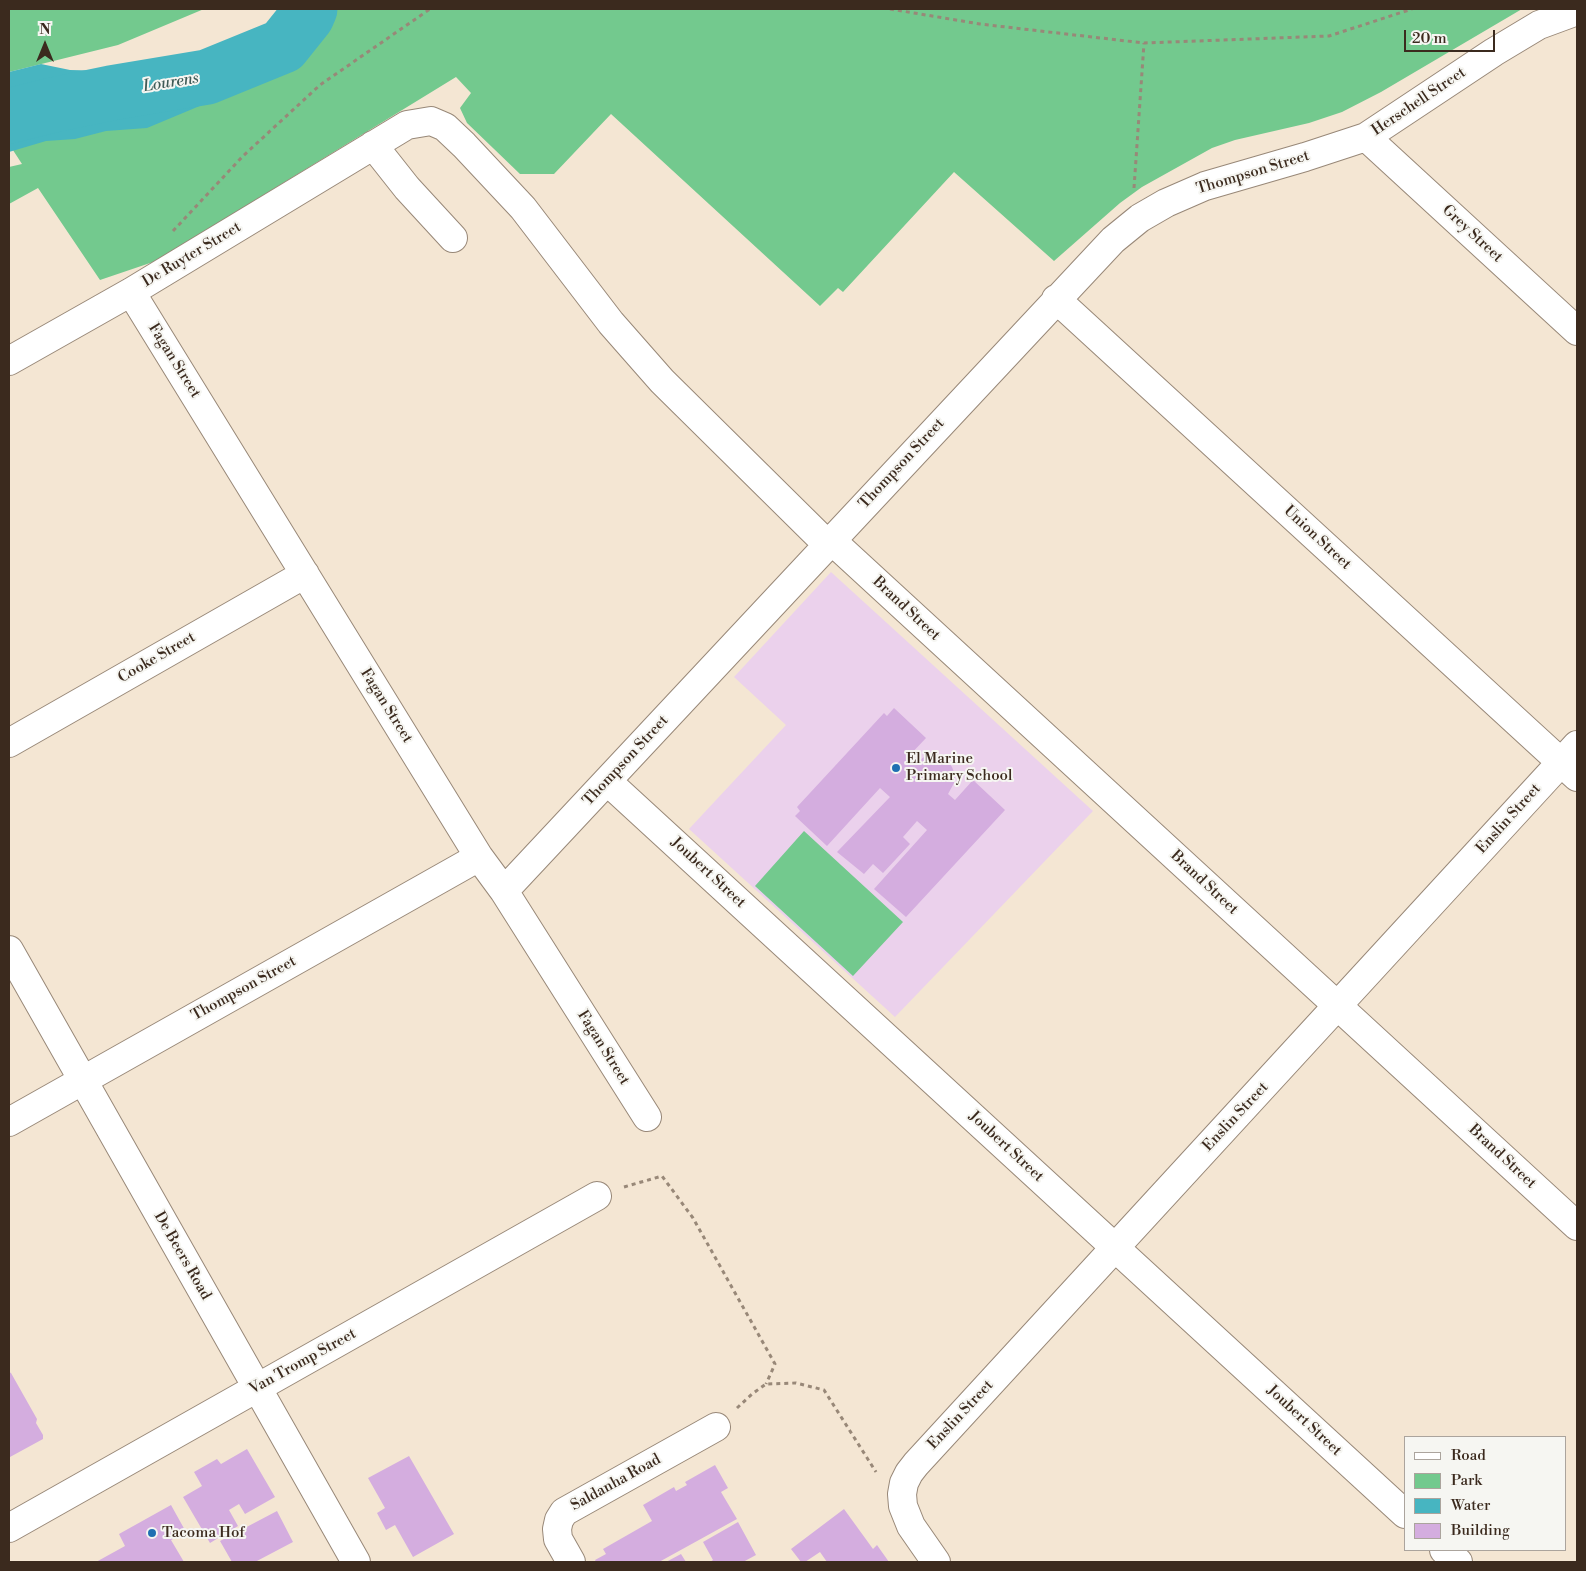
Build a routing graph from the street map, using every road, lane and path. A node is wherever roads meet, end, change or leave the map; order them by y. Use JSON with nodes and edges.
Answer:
{"nodes":[{"id":1,"x":430,"y":9,"type":"edge"},
{"id":2,"x":890,"y":9,"type":"edge"},
{"id":3,"x":1412,"y":9,"type":"edge"},
{"id":4,"x":1577,"y":11,"type":"edge"},
{"id":5,"x":1144,"y":43,"type":"junction"},
{"id":6,"x":1366,"y":137,"type":"junction"},
{"id":7,"x":373,"y":145,"type":"junction"},
{"id":8,"x":1140,"y":218,"type":"junction"},
{"id":9,"x":453,"y":238,"type":"dead end"},
{"id":10,"x":188,"y":257,"type":"junction"},
{"id":11,"x":131,"y":292,"type":"junction"},
{"id":12,"x":1056,"y":299,"type":"junction"},
{"id":13,"x":1577,"y":331,"type":"edge"},
{"id":14,"x":9,"y":361,"type":"edge"},
{"id":15,"x":829,"y":542,"type":"junction"},
{"id":16,"x":305,"y":574,"type":"junction"},
{"id":17,"x":9,"y":743,"type":"edge"},
{"id":18,"x":1572,"y":761,"type":"edge"},
{"id":19,"x":607,"y":781,"type":"junction"},
{"id":20,"x":479,"y":857,"type":"junction"},
{"id":21,"x":504,"y":891,"type":"junction"},
{"id":22,"x":9,"y":950,"type":"edge"},
{"id":23,"x":1338,"y":1006,"type":"junction"},
{"id":24,"x":82,"y":1080,"type":"junction"},
{"id":25,"x":648,"y":1117,"type":"dead end"},
{"id":26,"x":9,"y":1122,"type":"edge"},
{"id":27,"x":597,"y":1196,"type":"joint"},
{"id":28,"x":1577,"y":1226,"type":"edge"},
{"id":29,"x":1115,"y":1248,"type":"junction"},
{"id":30,"x":766,"y":1384,"type":"junction"},
{"id":31,"x":257,"y":1388,"type":"junction"},
{"id":32,"x":716,"y":1427,"type":"joint"},
{"id":33,"x":902,"y":1494,"type":"junction"},
{"id":34,"x":1404,"y":1513,"type":"edge"},
{"id":35,"x":9,"y":1528,"type":"edge"},
{"id":36,"x":1445,"y":1551,"type":"edge"},
{"id":37,"x":356,"y":1562,"type":"edge"},
{"id":38,"x":571,"y":1562,"type":"edge"},
{"id":39,"x":936,"y":1562,"type":"edge"},
{"id":40,"x":1458,"y":1562,"type":"edge"}],
"edges":[{"from":1,"to":10,"type":"path"},
{"from":2,"to":5,"type":"path"},
{"from":3,"to":5,"type":"path"},
{"from":4,"to":6,"type":"street","name":"Herschell Street"},
{"from":5,"to":8,"type":"path"},
{"from":6,"to":8,"type":"street","name":"Thompson Street"},
{"from":6,"to":13,"type":"street","name":"Grey Street"},
{"from":7,"to":9,"type":"street"},
{"from":7,"to":10,"type":"street","name":"De Ruyter Street"},
{"from":7,"to":15,"type":"street","name":"De Ruyter Street"},
{"from":8,"to":12,"type":"street","name":"Thompson Street"},
{"from":10,"to":11,"type":"street","name":"De Ruyter Street"},
{"from":11,"to":14,"type":"street","name":"De Ruyter Street"},
{"from":11,"to":16,"type":"street","name":"Fagan Street"},
{"from":12,"to":15,"type":"street","name":"Thompson Street"},
{"from":12,"to":18,"type":"street","name":"Union Street"},
{"from":15,"to":19,"type":"street","name":"Thompson Street"},
{"from":15,"to":23,"type":"street","name":"Brand Street"},
{"from":16,"to":17,"type":"street","name":"Cooke Street"},
{"from":16,"to":20,"type":"street","name":"Fagan Street"},
{"from":18,"to":23,"type":"street","name":"Enslin Street"},
{"from":19,"to":21,"type":"street","name":"Thompson Street"},
{"from":19,"to":29,"type":"street","name":"Joubert Street"},
{"from":20,"to":21,"type":"street","name":"Fagan Street"},
{"from":20,"to":24,"type":"street","name":"Thompson Street"},
{"from":21,"to":25,"type":"street","name":"Fagan Street"},
{"from":22,"to":24,"type":"street","name":"De Beers Road"},
{"from":23,"to":28,"type":"street","name":"Brand Street"},
{"from":23,"to":29,"type":"street","name":"Enslin Street"},
{"from":24,"to":26,"type":"street","name":"Thompson Street"},
{"from":24,"to":31,"type":"street","name":"De Beers Road"},
{"from":27,"to":30,"type":"path"},
{"from":27,"to":31,"type":"street","name":"Van Tromp Street"},
{"from":29,"to":33,"type":"street","name":"Enslin Street"},
{"from":29,"to":34,"type":"street","name":"Joubert Street"},
{"from":30,"to":32,"type":"path"},
{"from":30,"to":33,"type":"path"},
{"from":31,"to":35,"type":"street","name":"Van Tromp Street"},
{"from":31,"to":37,"type":"street","name":"De Beers Road"},
{"from":32,"to":38,"type":"street","name":"Saldanha Road"},
{"from":33,"to":39,"type":"street"},
{"from":36,"to":40,"type":"street"}]}
